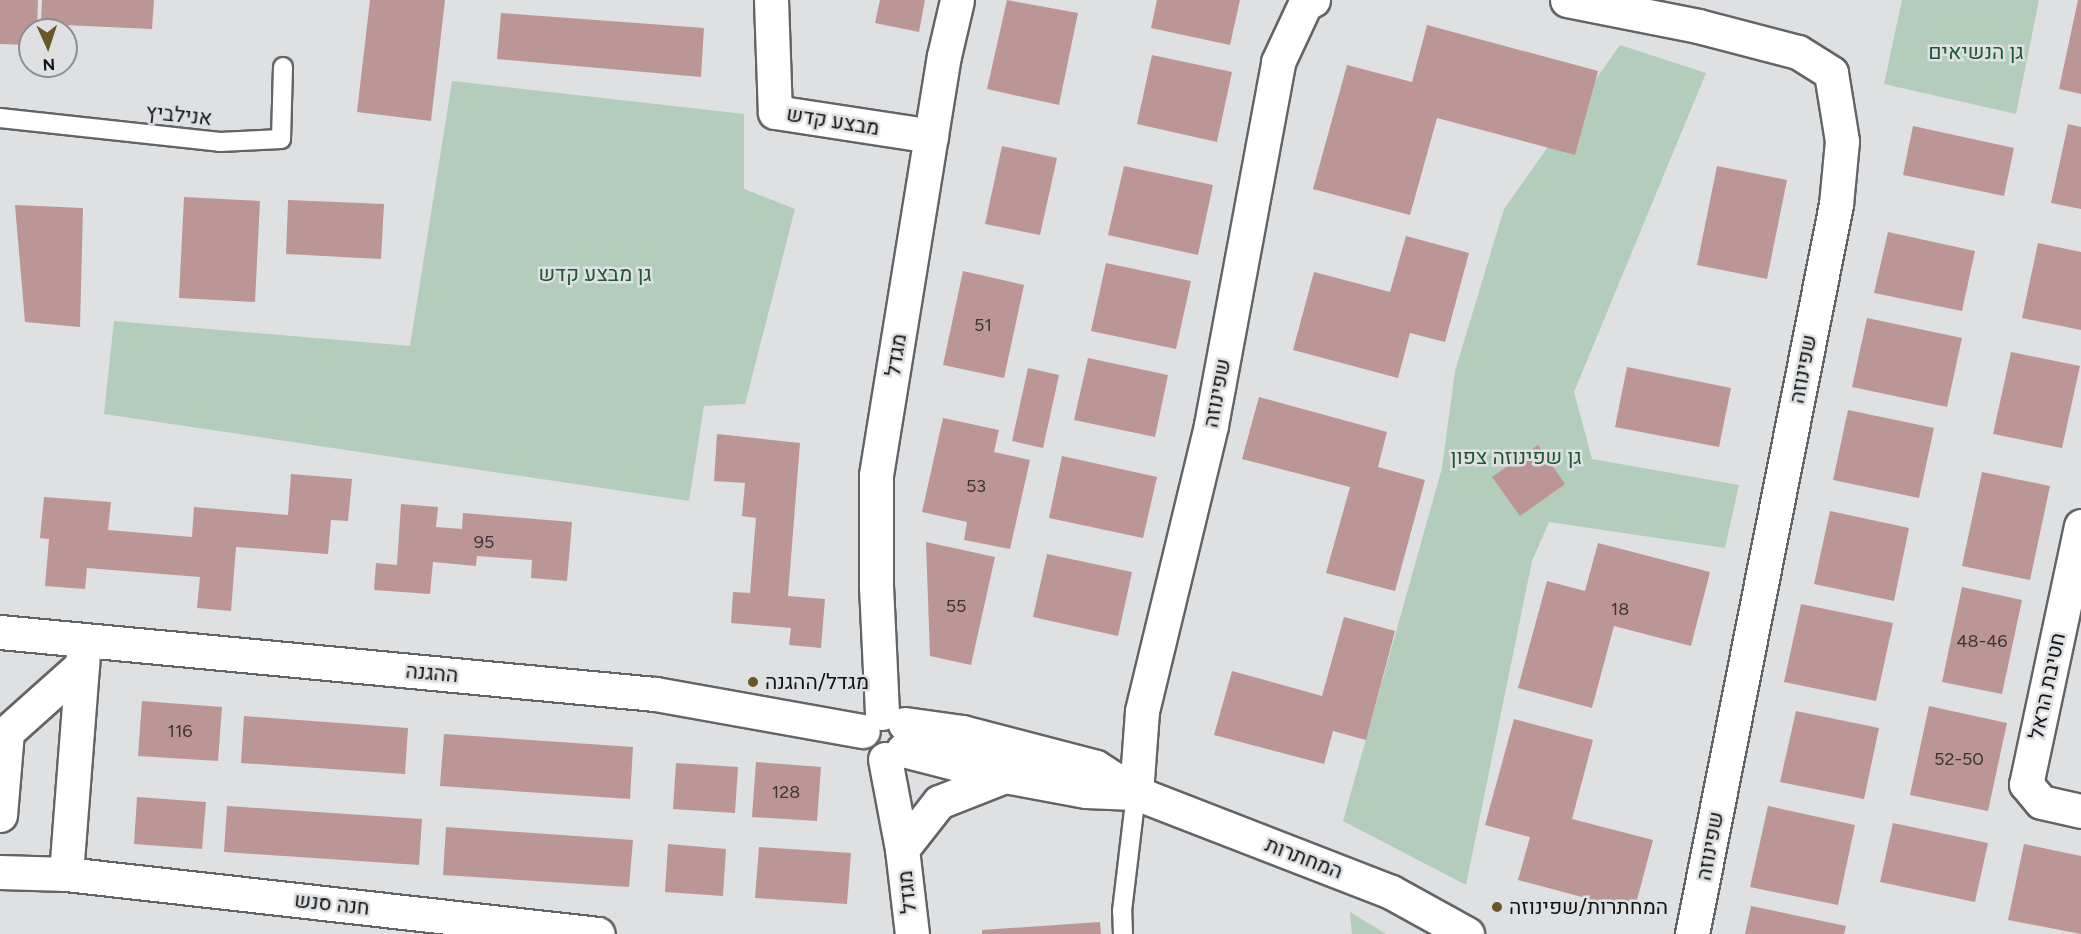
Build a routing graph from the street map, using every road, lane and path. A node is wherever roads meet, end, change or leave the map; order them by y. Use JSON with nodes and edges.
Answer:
{"nodes":[{"id":1,"x":771,"y":0,"type":"edge"},
{"id":2,"x":957,"y":0,"type":"edge"},
{"id":3,"x":1313,"y":0,"type":"edge"},
{"id":4,"x":1567,"y":0,"type":"edge"},
{"id":5,"x":283,"y":66,"type":"dead end"},
{"id":6,"x":0,"y":117,"type":"edge"},
{"id":7,"x":931,"y":136,"type":"junction"},
{"id":8,"x":2081,"y":526,"type":"edge"},
{"id":9,"x":0,"y":632,"type":"edge"},
{"id":10,"x":83,"y":653,"type":"junction"},
{"id":11,"x":888,"y":735,"type":"junction"},
{"id":12,"x":1005,"y":776,"type":"junction"},
{"id":13,"x":1136,"y":793,"type":"junction"},
{"id":14,"x":2081,"y":811,"type":"edge"},
{"id":15,"x":0,"y":814,"type":"edge"},
{"id":16,"x":902,"y":849,"type":"junction"},
{"id":17,"x":0,"y":872,"type":"edge"},
{"id":18,"x":66,"y":874,"type":"junction"},
{"id":19,"x":598,"y":934,"type":"edge"},
{"id":20,"x":912,"y":934,"type":"edge"},
{"id":21,"x":1124,"y":934,"type":"edge"},
{"id":22,"x":1467,"y":934,"type":"edge"},
{"id":23,"x":1692,"y":934,"type":"edge"}],
"edges":[{"from":1,"to":7,"type":"street","name":"מבצע קדש"},
{"from":2,"to":7,"type":"street","name":"מגדל"},
{"from":3,"to":13,"type":"street","name":"שפינוזה"},
{"from":4,"to":23,"type":"street","name":"שפינוזה"},
{"from":5,"to":6,"type":"lane","name":"אנילביץ"},
{"from":7,"to":11,"type":"street","name":"מגדל"},
{"from":8,"to":14,"type":"street","name":"חטיבת הראל"},
{"from":9,"to":10,"type":"street","name":"ההגנה"},
{"from":10,"to":11,"type":"street","name":"ההגנה"},
{"from":10,"to":15,"type":"street"},
{"from":10,"to":18,"type":"street"},
{"from":11,"to":12,"type":"street","name":"המחתרות"},
{"from":11,"to":13,"type":"street","name":"המחתרות"},
{"from":11,"to":16,"type":"street","name":"מגדל"},
{"from":12,"to":13,"type":"street","name":"המחתרות"},
{"from":12,"to":16,"type":"street","name":"מגדל"},
{"from":13,"to":21,"type":"lane"},
{"from":13,"to":22,"type":"street","name":"המחתרות"},
{"from":16,"to":20,"type":"street","name":"מגדל"},
{"from":17,"to":18,"type":"street","name":"חנה סנש"},
{"from":18,"to":19,"type":"street","name":"חנה סנש"}]}
